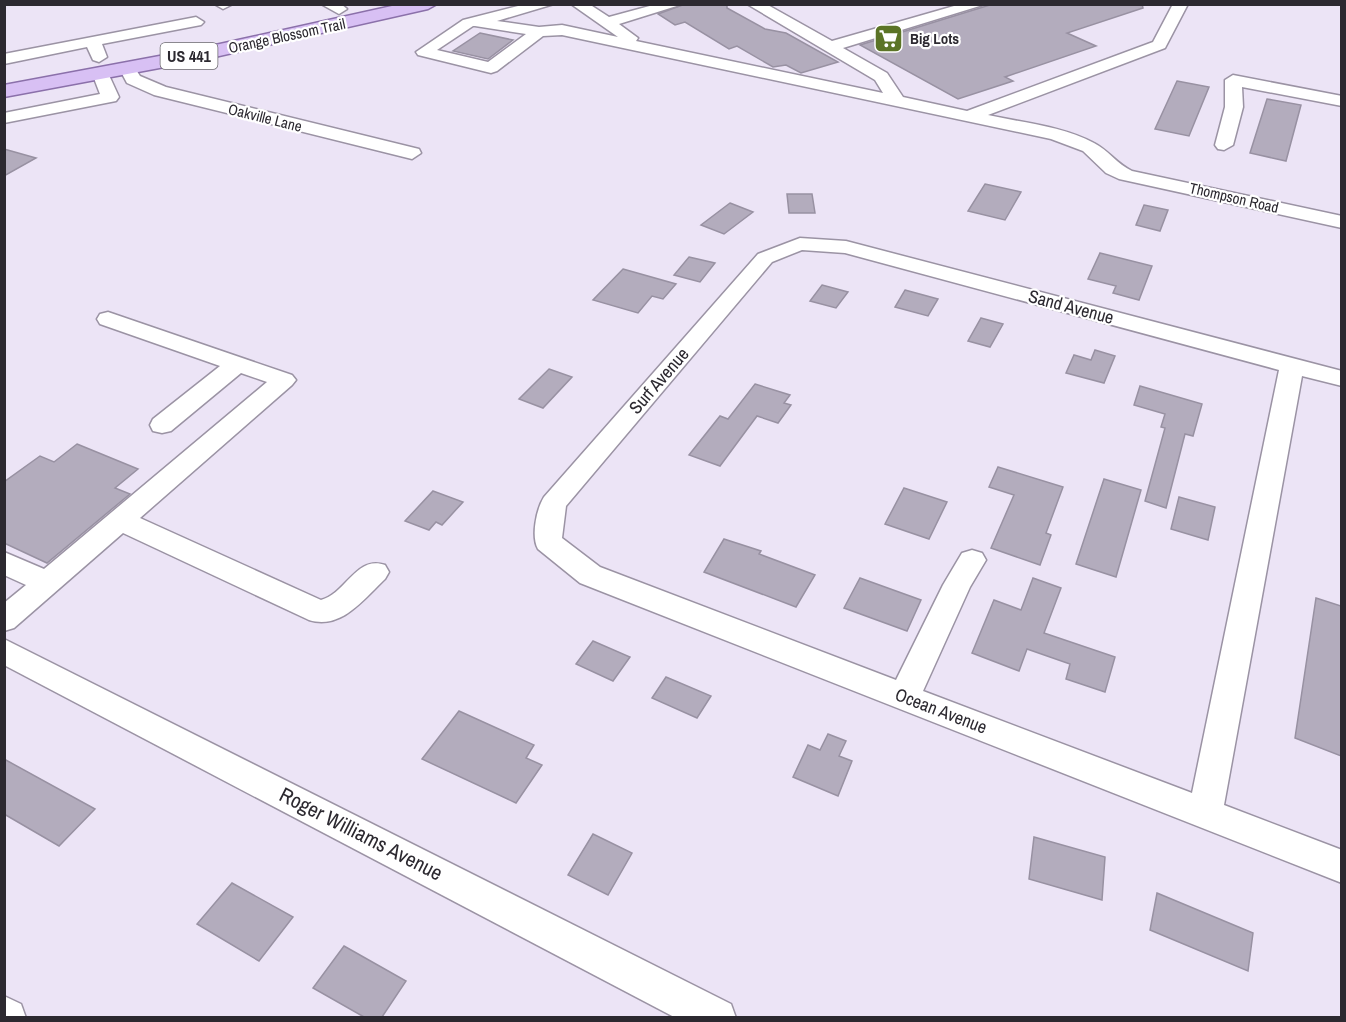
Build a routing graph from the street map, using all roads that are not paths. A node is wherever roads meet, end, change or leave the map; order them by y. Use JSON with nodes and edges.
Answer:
{"nodes":[{"id":1,"x":359,"y":4,"type":"edge"},
{"id":2,"x":428,"y":4,"type":"edge"},
{"id":3,"x":578,"y":4,"type":"edge"},
{"id":4,"x":676,"y":4,"type":"edge"},
{"id":5,"x":754,"y":4,"type":"edge"},
{"id":6,"x":979,"y":4,"type":"edge"},
{"id":7,"x":1181,"y":4,"type":"edge"},
{"id":8,"x":544,"y":5,"type":"edge"},
{"id":9,"x":333,"y":7,"type":"edge"},
{"id":10,"x":196,"y":22,"type":"dead end"},
{"id":11,"x":478,"y":22,"type":"junction"},
{"id":12,"x":606,"y":23,"type":"junction"},
{"id":13,"x":562,"y":30,"type":"junction"},
{"id":14,"x":539,"y":32,"type":"junction"},
{"id":15,"x":830,"y":47,"type":"junction"},
{"id":16,"x":645,"y":48,"type":"junction"},
{"id":17,"x":97,"y":57,"type":"junction"},
{"id":18,"x":4,"y":59,"type":"edge"},
{"id":19,"x":127,"y":68,"type":"junction"},
{"id":20,"x":4,"y":74,"type":"edge"},
{"id":21,"x":1251,"y":83,"type":"junction"},
{"id":22,"x":4,"y":91,"type":"edge"},
{"id":23,"x":896,"y":100,"type":"junction"},
{"id":24,"x":1341,"y":101,"type":"edge"},
{"id":25,"x":1234,"y":107,"type":"junction"},
{"id":26,"x":970,"y":116,"type":"junction"},
{"id":27,"x":4,"y":118,"type":"edge"},
{"id":28,"x":1224,"y":145,"type":"dead end"},
{"id":29,"x":412,"y":153,"type":"dead end"},
{"id":30,"x":1341,"y":222,"type":"edge"},
{"id":31,"x":800,"y":244,"type":"joint"},
{"id":32,"x":108,"y":319,"type":"dead end"},
{"id":33,"x":237,"y":364,"type":"junction"},
{"id":34,"x":1292,"y":366,"type":"junction"},
{"id":35,"x":1341,"y":379,"type":"edge"},
{"id":36,"x":162,"y":425,"type":"dead end"},
{"id":37,"x":120,"y":520,"type":"junction"},
{"id":38,"x":548,"y":542,"type":"joint"},
{"id":39,"x":972,"y":560,"type":"dead end"},
{"id":40,"x":4,"y":562,"type":"edge"},
{"id":41,"x":375,"y":572,"type":"dead end"},
{"id":42,"x":47,"y":583,"type":"junction"},
{"id":43,"x":4,"y":620,"type":"edge"},
{"id":44,"x":8,"y":658,"type":"edge"},
{"id":45,"x":904,"y":697,"type":"junction"},
{"id":46,"x":1205,"y":814,"type":"junction"},
{"id":47,"x":1341,"y":867,"type":"edge"},
{"id":48,"x":717,"y":1017,"type":"edge"}],
"edges":[{"from":1,"to":9,"type":"main road","name":"Orange Blossom Trail","number":"US 441"},
{"from":2,"to":19,"type":"main road","name":"Orange Blossom Trail","number":"US 441"},
{"from":3,"to":12,"type":"street"},
{"from":4,"to":12,"type":"street"},
{"from":5,"to":15,"type":"street"},
{"from":6,"to":15,"type":"street"},
{"from":7,"to":26,"type":"street"},
{"from":8,"to":11,"type":"street"},
{"from":8,"to":13,"type":"street"},
{"from":9,"to":17,"type":"main road","name":"Orange Blossom Trail","number":"US 441"},
{"from":10,"to":17,"type":"street"},
{"from":11,"to":14,"type":"street"},
{"from":11,"to":14,"type":"street"},
{"from":12,"to":16,"type":"street"},
{"from":13,"to":14,"type":"street"},
{"from":13,"to":16,"type":"street"},
{"from":15,"to":23,"type":"street"},
{"from":16,"to":23,"type":"street"},
{"from":17,"to":18,"type":"street"},
{"from":17,"to":19,"type":"main road","name":"Orange Blossom Trail","number":"US 441"},
{"from":17,"to":20,"type":"main road","name":"Orange Blossom Trail","number":"US 441"},
{"from":17,"to":22,"type":"main road","name":"Orange Blossom Trail","number":"US 441"},
{"from":17,"to":27,"type":"street"},
{"from":19,"to":29,"type":"street","name":"Oakville Lane"},
{"from":21,"to":24,"type":"street"},
{"from":21,"to":25,"type":"street"},
{"from":21,"to":25,"type":"street"},
{"from":23,"to":26,"type":"street"},
{"from":25,"to":28,"type":"street"},
{"from":26,"to":30,"type":"street","name":"Thompson Road"},
{"from":31,"to":34,"type":"street","name":"Sand Avenue"},
{"from":31,"to":38,"type":"street","name":"Surf Avenue"},
{"from":32,"to":33,"type":"street"},
{"from":33,"to":36,"type":"street"},
{"from":33,"to":37,"type":"street"},
{"from":34,"to":35,"type":"street","name":"Sand Avenue"},
{"from":34,"to":46,"type":"street"},
{"from":37,"to":41,"type":"street"},
{"from":37,"to":42,"type":"street"},
{"from":38,"to":45,"type":"street","name":"Ocean Avenue"},
{"from":39,"to":45,"type":"street"},
{"from":40,"to":42,"type":"street"},
{"from":42,"to":43,"type":"street"},
{"from":44,"to":48,"type":"street","name":"Roger Williams Avenue"},
{"from":45,"to":46,"type":"street","name":"Ocean Avenue"},
{"from":46,"to":47,"type":"street","name":"Ocean Avenue"}]}
